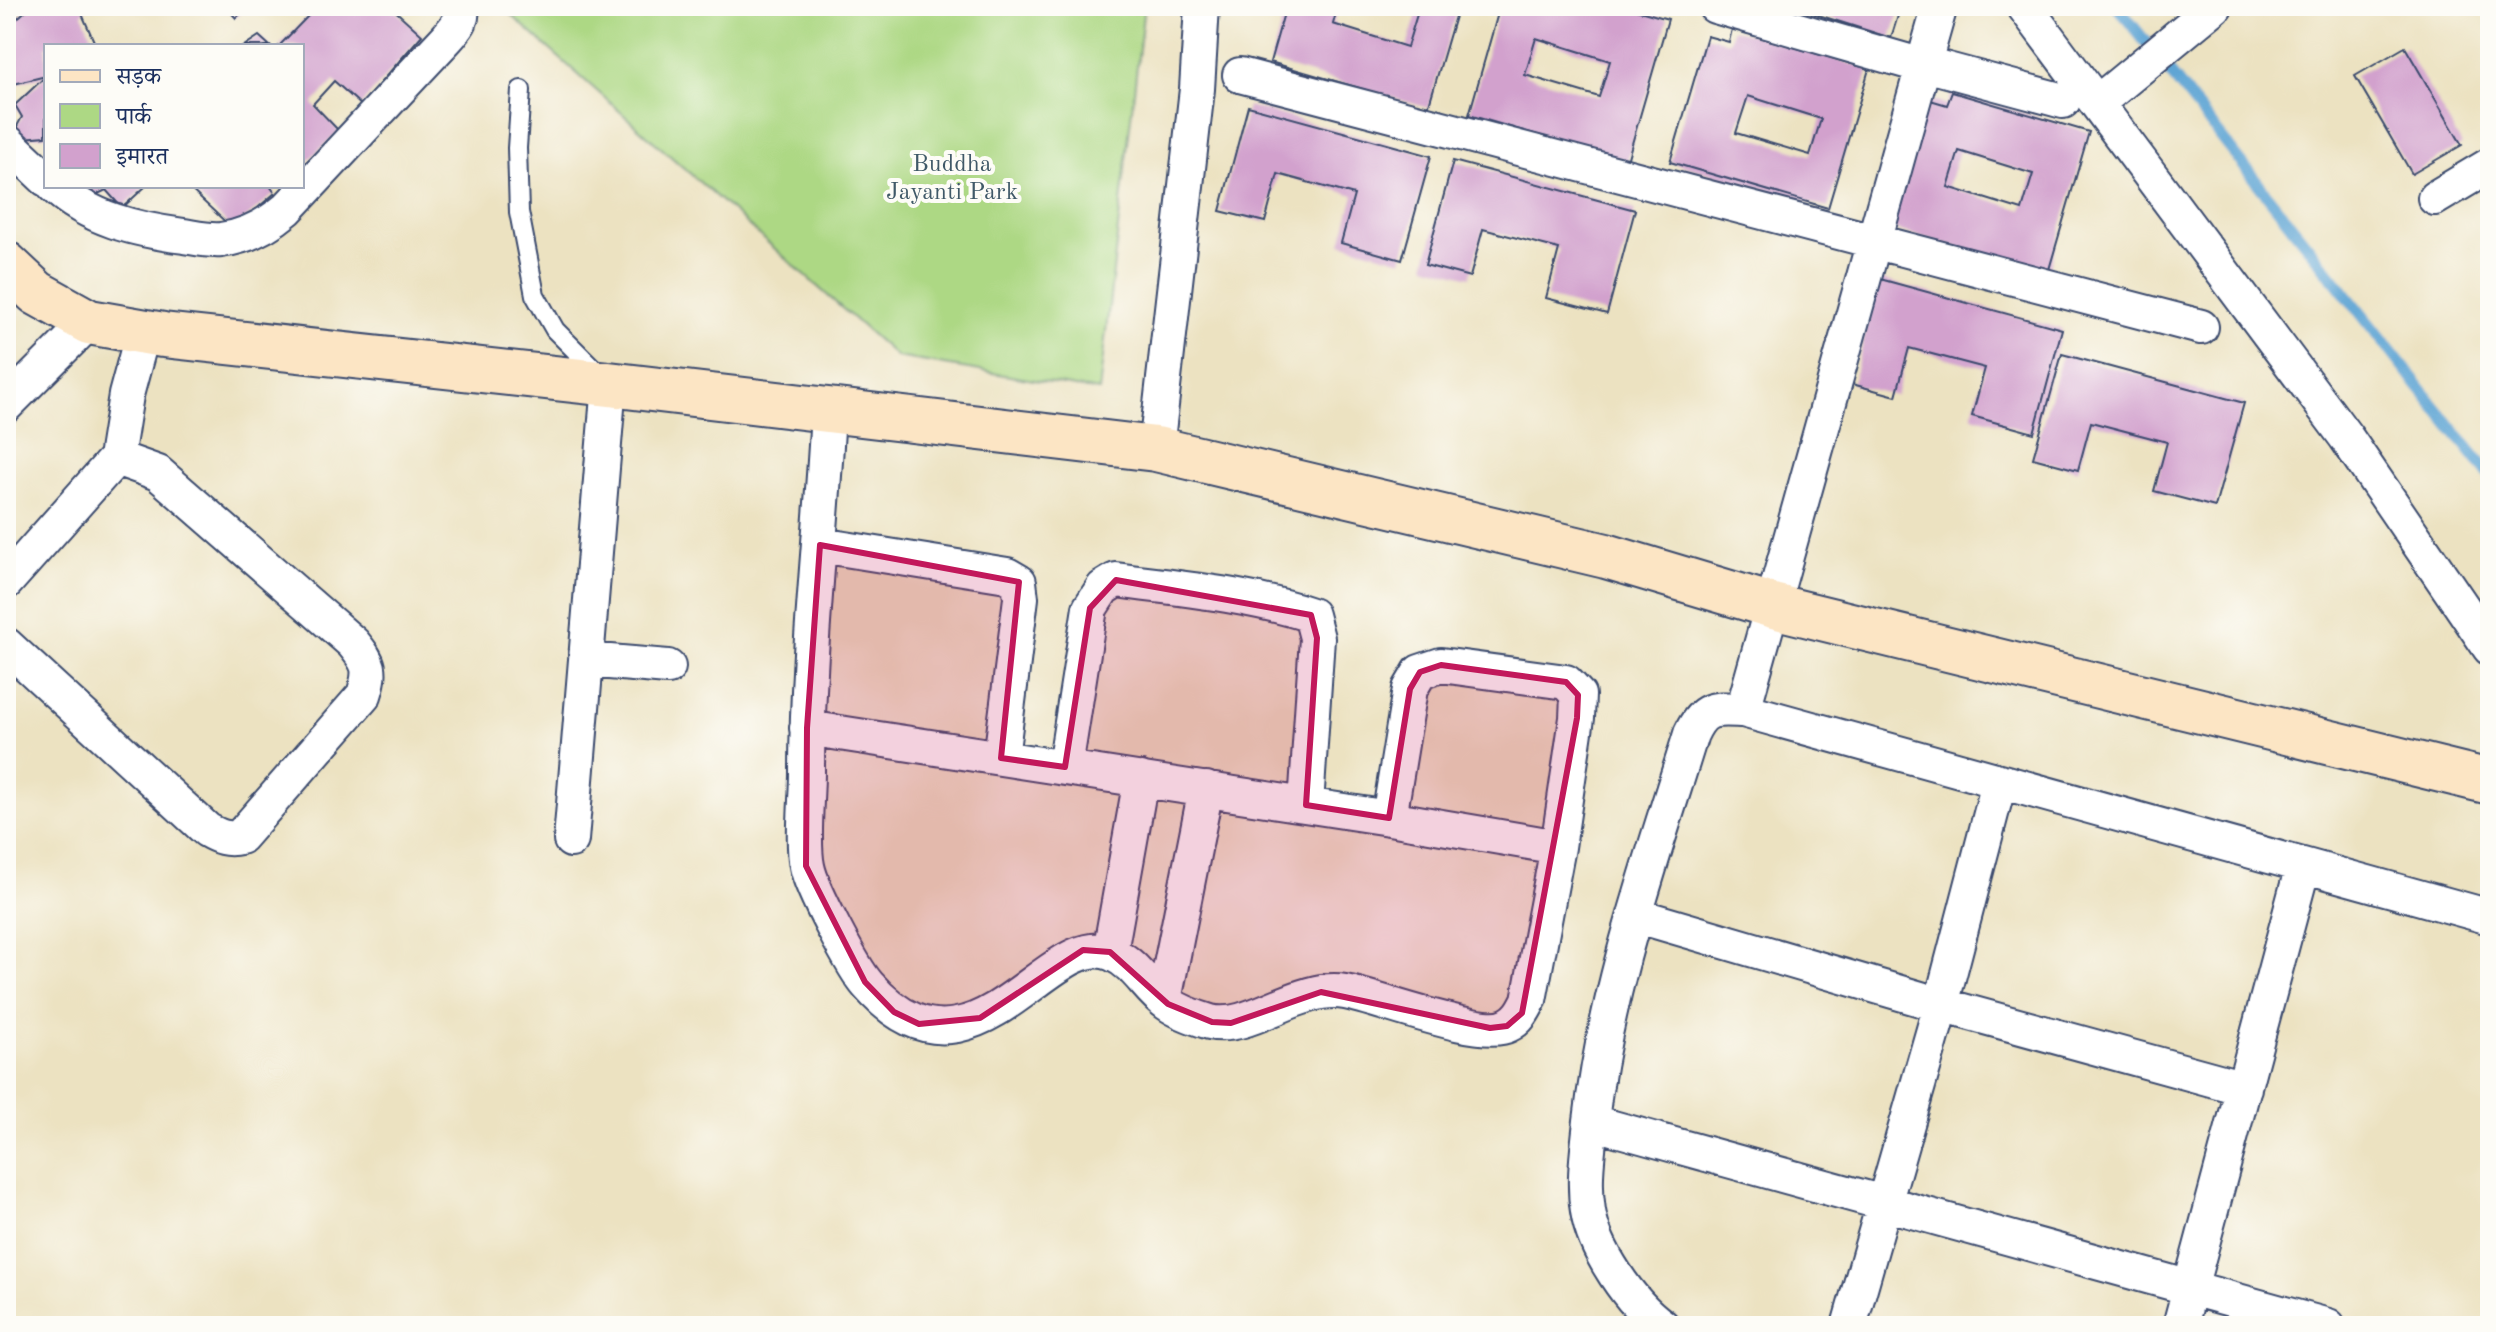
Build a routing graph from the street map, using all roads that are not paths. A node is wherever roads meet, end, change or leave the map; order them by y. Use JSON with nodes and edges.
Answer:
{"nodes":[{"id":1,"x":460,"y":6,"type":"edge"},
{"id":2,"x":1202,"y":6,"type":"edge"},
{"id":3,"x":1715,"y":6,"type":"edge"},
{"id":4,"x":1940,"y":6,"type":"edge"},
{"id":5,"x":2024,"y":6,"type":"edge"},
{"id":6,"x":2203,"y":16,"type":"edge"},
{"id":7,"x":1923,"y":66,"type":"junction"},
{"id":8,"x":1240,"y":75,"type":"dead end"},
{"id":9,"x":521,"y":90,"type":"dead end"},
{"id":10,"x":2108,"y":93,"type":"junction"},
{"id":11,"x":2063,"y":101,"type":"dead end"},
{"id":12,"x":6,"y":141,"type":"edge"},
{"id":13,"x":2490,"y":165,"type":"edge"},
{"id":14,"x":44,"y":177,"type":"edge"},
{"id":15,"x":56,"y":188,"type":"edge"},
{"id":16,"x":2435,"y":198,"type":"dead end"},
{"id":17,"x":1873,"y":241,"type":"junction"},
{"id":18,"x":6,"y":264,"type":"edge"},
{"id":19,"x":89,"y":322,"type":"junction"},
{"id":20,"x":2201,"y":327,"type":"dead end"},
{"id":21,"x":143,"y":332,"type":"junction"},
{"id":22,"x":609,"y":384,"type":"junction"},
{"id":23,"x":6,"y":405,"type":"edge"},
{"id":24,"x":828,"y":411,"type":"junction"},
{"id":25,"x":1156,"y":449,"type":"junction"},
{"id":26,"x":116,"y":458,"type":"junction"},
{"id":27,"x":820,"y":545,"type":"junction"},
{"id":28,"x":6,"y":582,"type":"edge"},
{"id":29,"x":1773,"y":606,"type":"junction"},
{"id":30,"x":6,"y":645,"type":"edge"},
{"id":31,"x":2490,"y":648,"type":"edge"},
{"id":32,"x":586,"y":660,"type":"junction"},
{"id":33,"x":668,"y":667,"type":"dead end"},
{"id":34,"x":1743,"y":710,"type":"junction"},
{"id":35,"x":807,"y":728,"type":"junction"},
{"id":36,"x":1001,"y":758,"type":"junction"},
{"id":37,"x":1065,"y":767,"type":"junction"},
{"id":38,"x":1141,"y":779,"type":"junction"},
{"id":39,"x":2490,"y":782,"type":"edge"},
{"id":40,"x":1999,"y":783,"type":"junction"},
{"id":41,"x":1206,"y":789,"type":"junction"},
{"id":42,"x":1306,"y":805,"type":"junction"},
{"id":43,"x":1389,"y":818,"type":"junction"},
{"id":44,"x":571,"y":840,"type":"dead end"},
{"id":45,"x":1558,"y":847,"type":"junction"},
{"id":46,"x":2303,"y":866,"type":"junction"},
{"id":47,"x":1635,"y":915,"type":"junction"},
{"id":48,"x":2490,"y":917,"type":"edge"},
{"id":49,"x":1110,"y":952,"type":"junction"},
{"id":50,"x":1164,"y":1000,"type":"junction"},
{"id":51,"x":1941,"y":1005,"type":"junction"},
{"id":52,"x":2244,"y":1088,"type":"junction"},
{"id":53,"x":1591,"y":1122,"type":"junction"},
{"id":54,"x":1884,"y":1203,"type":"junction"},
{"id":55,"x":2190,"y":1288,"type":"junction"},
{"id":56,"x":1662,"y":1326,"type":"edge"},
{"id":57,"x":1849,"y":1326,"type":"edge"},
{"id":58,"x":2180,"y":1326,"type":"edge"},
{"id":59,"x":2328,"y":1326,"type":"edge"}],
"edges":[{"from":1,"to":15,"type":"street"},
{"from":2,"to":25,"type":"street"},
{"from":3,"to":7,"type":"street"},
{"from":4,"to":7,"type":"street"},
{"from":5,"to":10,"type":"street"},
{"from":6,"to":10,"type":"street"},
{"from":7,"to":11,"type":"street"},
{"from":7,"to":17,"type":"street"},
{"from":8,"to":17,"type":"street"},
{"from":9,"to":22,"type":"lane"},
{"from":10,"to":31,"type":"street"},
{"from":12,"to":14,"type":"street"},
{"from":13,"to":16,"type":"street"},
{"from":17,"to":20,"type":"street"},
{"from":17,"to":29,"type":"street"},
{"from":18,"to":19,"type":"street"},
{"from":19,"to":21,"type":"street"},
{"from":19,"to":23,"type":"street"},
{"from":21,"to":22,"type":"street"},
{"from":21,"to":26,"type":"street"},
{"from":22,"to":24,"type":"street"},
{"from":22,"to":32,"type":"street"},
{"from":24,"to":25,"type":"street"},
{"from":24,"to":27,"type":"street"},
{"from":25,"to":29,"type":"street"},
{"from":26,"to":28,"type":"street"},
{"from":26,"to":30,"type":"street"},
{"from":27,"to":35,"type":"street"},
{"from":27,"to":36,"type":"street"},
{"from":29,"to":34,"type":"street"},
{"from":29,"to":39,"type":"street"},
{"from":32,"to":33,"type":"street"},
{"from":32,"to":44,"type":"street"},
{"from":34,"to":40,"type":"street"},
{"from":34,"to":47,"type":"street"},
{"from":35,"to":36,"type":"street"},
{"from":35,"to":49,"type":"street"},
{"from":36,"to":37,"type":"street"},
{"from":37,"to":38,"type":"street"},
{"from":37,"to":42,"type":"street"},
{"from":38,"to":41,"type":"street"},
{"from":38,"to":49,"type":"street"},
{"from":40,"to":46,"type":"street"},
{"from":40,"to":51,"type":"street"},
{"from":41,"to":42,"type":"street"},
{"from":41,"to":50,"type":"street"},
{"from":42,"to":43,"type":"street"},
{"from":43,"to":45,"type":"street"},
{"from":43,"to":45,"type":"street"},
{"from":45,"to":50,"type":"street"},
{"from":46,"to":48,"type":"street"},
{"from":46,"to":52,"type":"street"},
{"from":47,"to":51,"type":"street"},
{"from":47,"to":53,"type":"street"},
{"from":49,"to":50,"type":"street"},
{"from":51,"to":52,"type":"street"},
{"from":51,"to":54,"type":"street"},
{"from":52,"to":55,"type":"street"},
{"from":53,"to":54,"type":"street"},
{"from":53,"to":56,"type":"street"},
{"from":54,"to":55,"type":"street"},
{"from":54,"to":57,"type":"street"},
{"from":55,"to":58,"type":"street"},
{"from":55,"to":59,"type":"street"}]}
